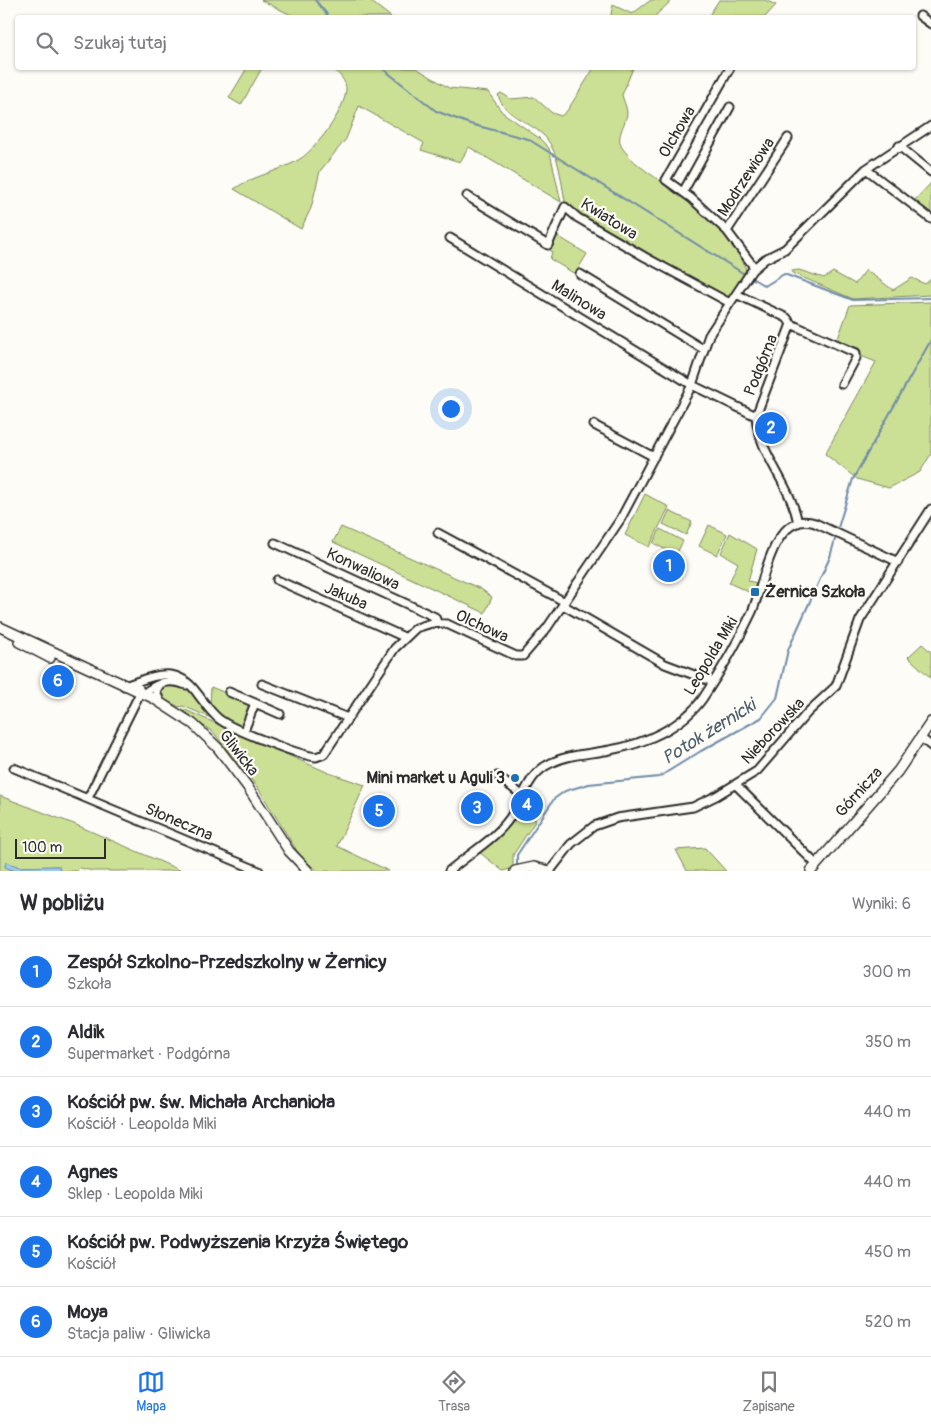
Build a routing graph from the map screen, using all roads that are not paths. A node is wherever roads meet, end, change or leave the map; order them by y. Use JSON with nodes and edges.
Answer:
{"nodes":[{"id":1,"x":920,"y":16,"type":"dead end"},
{"id":2,"x":931,"y":24,"type":"edge"},
{"id":3,"x":729,"y":70,"type":"edge"},
{"id":4,"x":730,"y":107,"type":"dead end"},
{"id":5,"x":931,"y":126,"type":"edge"},
{"id":6,"x":788,"y":138,"type":"dead end"},
{"id":7,"x":899,"y":146,"type":"junction"},
{"id":8,"x":866,"y":169,"type":"junction"},
{"id":9,"x":931,"y":172,"type":"edge"},
{"id":10,"x":682,"y":192,"type":"junction"},
{"id":11,"x":467,"y":196,"type":"dead end"},
{"id":12,"x":931,"y":219,"type":"edge"},
{"id":13,"x":727,"y":231,"type":"junction"},
{"id":14,"x":450,"y":238,"type":"dead end"},
{"id":15,"x":750,"y":273,"type":"junction"},
{"id":16,"x":580,"y":274,"type":"dead end"},
{"id":17,"x":736,"y":294,"type":"junction"},
{"id":18,"x":730,"y":304,"type":"junction"},
{"id":19,"x":791,"y":324,"type":"junction"},
{"id":20,"x":703,"y":349,"type":"junction"},
{"id":21,"x":842,"y":384,"type":"dead end"},
{"id":22,"x":692,"y":385,"type":"junction"},
{"id":23,"x":756,"y":416,"type":"junction"},
{"id":24,"x":594,"y":425,"type":"dead end"},
{"id":25,"x":654,"y":457,"type":"junction"},
{"id":26,"x":931,"y":509,"type":"edge"},
{"id":27,"x":798,"y":523,"type":"junction"},
{"id":28,"x":438,"y":533,"type":"dead end"},
{"id":29,"x":275,"y":543,"type":"dead end"},
{"id":30,"x":898,"y":562,"type":"junction"},
{"id":31,"x":277,"y":580,"type":"dead end"},
{"id":32,"x":564,"y":604,"type":"junction"},
{"id":33,"x":437,"y":622,"type":"junction"},
{"id":34,"x":0,"y":629,"type":"edge"},
{"id":35,"x":404,"y":637,"type":"junction"},
{"id":36,"x":143,"y":678,"type":"junction"},
{"id":37,"x":713,"y":682,"type":"junction"},
{"id":38,"x":161,"y":683,"type":"junction"},
{"id":39,"x":262,"y":684,"type":"dead end"},
{"id":40,"x":121,"y":685,"type":"junction"},
{"id":41,"x":196,"y":690,"type":"junction"},
{"id":42,"x":229,"y":692,"type":"dead end"},
{"id":43,"x":141,"y":693,"type":"junction"},
{"id":44,"x":160,"y":702,"type":"junction"},
{"id":45,"x":255,"y":703,"type":"junction"},
{"id":46,"x":280,"y":714,"type":"dead end"},
{"id":47,"x":348,"y":718,"type":"junction"},
{"id":48,"x":931,"y":722,"type":"edge"},
{"id":49,"x":244,"y":731,"type":"junction"},
{"id":50,"x":920,"y":738,"type":"junction"},
{"id":51,"x":931,"y":746,"type":"edge"},
{"id":52,"x":14,"y":768,"type":"dead end"},
{"id":53,"x":497,"y":776,"type":"dead end"},
{"id":54,"x":736,"y":785,"type":"junction"},
{"id":55,"x":522,"y":795,"type":"junction"},
{"id":56,"x":88,"y":798,"type":"junction"},
{"id":57,"x":814,"y":868,"type":"edge"},
{"id":58,"x":518,"y":870,"type":"edge"},
{"id":59,"x":546,"y":870,"type":"edge"},
{"id":60,"x":259,"y":871,"type":"edge"},
{"id":61,"x":308,"y":871,"type":"edge"},
{"id":62,"x":449,"y":871,"type":"edge"}],
"edges":[{"from":1,"to":2,"type":"street"},
{"from":3,"to":10,"type":"street","name":"Olchowa"},
{"from":4,"to":10,"type":"street"},
{"from":5,"to":7,"type":"street","name":"Olchowa"},
{"from":6,"to":13,"type":"street","name":"Modrzewiowa"},
{"from":7,"to":8,"type":"street","name":"Olchowa"},
{"from":7,"to":9,"type":"street"},
{"from":8,"to":12,"type":"street"},
{"from":8,"to":15,"type":"street","name":"Olchowa"},
{"from":10,"to":13,"type":"street","name":"Olchowa"},
{"from":11,"to":18,"type":"street","name":"Kwiatowa"},
{"from":13,"to":15,"type":"street","name":"Olchowa"},
{"from":14,"to":22,"type":"street","name":"Malinowa"},
{"from":15,"to":17,"type":"street","name":"Olchowa"},
{"from":16,"to":20,"type":"street"},
{"from":17,"to":18,"type":"street","name":"Olchowa"},
{"from":17,"to":19,"type":"street","name":"Podgórna"},
{"from":18,"to":20,"type":"street","name":"Olchowa"},
{"from":19,"to":21,"type":"street","name":"Podgórna"},
{"from":19,"to":23,"type":"street","name":"Podgórna"},
{"from":20,"to":22,"type":"street","name":"Olchowa"},
{"from":22,"to":23,"type":"street","name":"Podgórna"},
{"from":22,"to":25,"type":"street","name":"Olchowa"},
{"from":23,"to":27,"type":"street","name":"Podgórna"},
{"from":24,"to":25,"type":"street"},
{"from":25,"to":32,"type":"street","name":"Olchowa"},
{"from":26,"to":30,"type":"street","name":"Nieborowska"},
{"from":27,"to":30,"type":"street"},
{"from":27,"to":37,"type":"street","name":"Leopolda Miki"},
{"from":28,"to":32,"type":"street"},
{"from":29,"to":33,"type":"street","name":"Konwaliowa"},
{"from":30,"to":54,"type":"street","name":"Nieborowska"},
{"from":31,"to":35,"type":"street","name":"Jakuba"},
{"from":32,"to":33,"type":"street","name":"Olchowa"},
{"from":32,"to":37,"type":"street"},
{"from":33,"to":35,"type":"street","name":"Olchowa"},
{"from":34,"to":40,"type":"street","name":"Gliwicka"},
{"from":35,"to":47,"type":"street","name":"Olchowa"},
{"from":36,"to":40,"type":"street","name":"Olchowa"},
{"from":36,"to":41,"type":"street","name":"Olchowa"},
{"from":36,"to":43,"type":"street"},
{"from":37,"to":55,"type":"street","name":"Leopolda Miki"},
{"from":38,"to":41,"type":"street"},
{"from":38,"to":43,"type":"street"},
{"from":38,"to":44,"type":"street"},
{"from":39,"to":47,"type":"street"},
{"from":40,"to":43,"type":"street","name":"Gliwicka"},
{"from":41,"to":49,"type":"street","name":"Olchowa"},
{"from":42,"to":45,"type":"street"},
{"from":43,"to":44,"type":"street","name":"Gliwicka"},
{"from":43,"to":56,"type":"street"},
{"from":44,"to":61,"type":"street","name":"Gliwicka"},
{"from":45,"to":46,"type":"street"},
{"from":45,"to":49,"type":"street"},
{"from":47,"to":49,"type":"street","name":"Olchowa"},
{"from":48,"to":50,"type":"street","name":"Górnicza"},
{"from":50,"to":51,"type":"street"},
{"from":50,"to":57,"type":"street","name":"Górnicza"},
{"from":52,"to":56,"type":"street","name":"Słoneczna"},
{"from":53,"to":55,"type":"street"},
{"from":54,"to":57,"type":"street","name":"Górnicza"},
{"from":54,"to":59,"type":"street","name":"Nieborowska"},
{"from":55,"to":62,"type":"street","name":"Leopolda Miki"},
{"from":56,"to":60,"type":"street","name":"Słoneczna"},
{"from":58,"to":59,"type":"street"}]}
